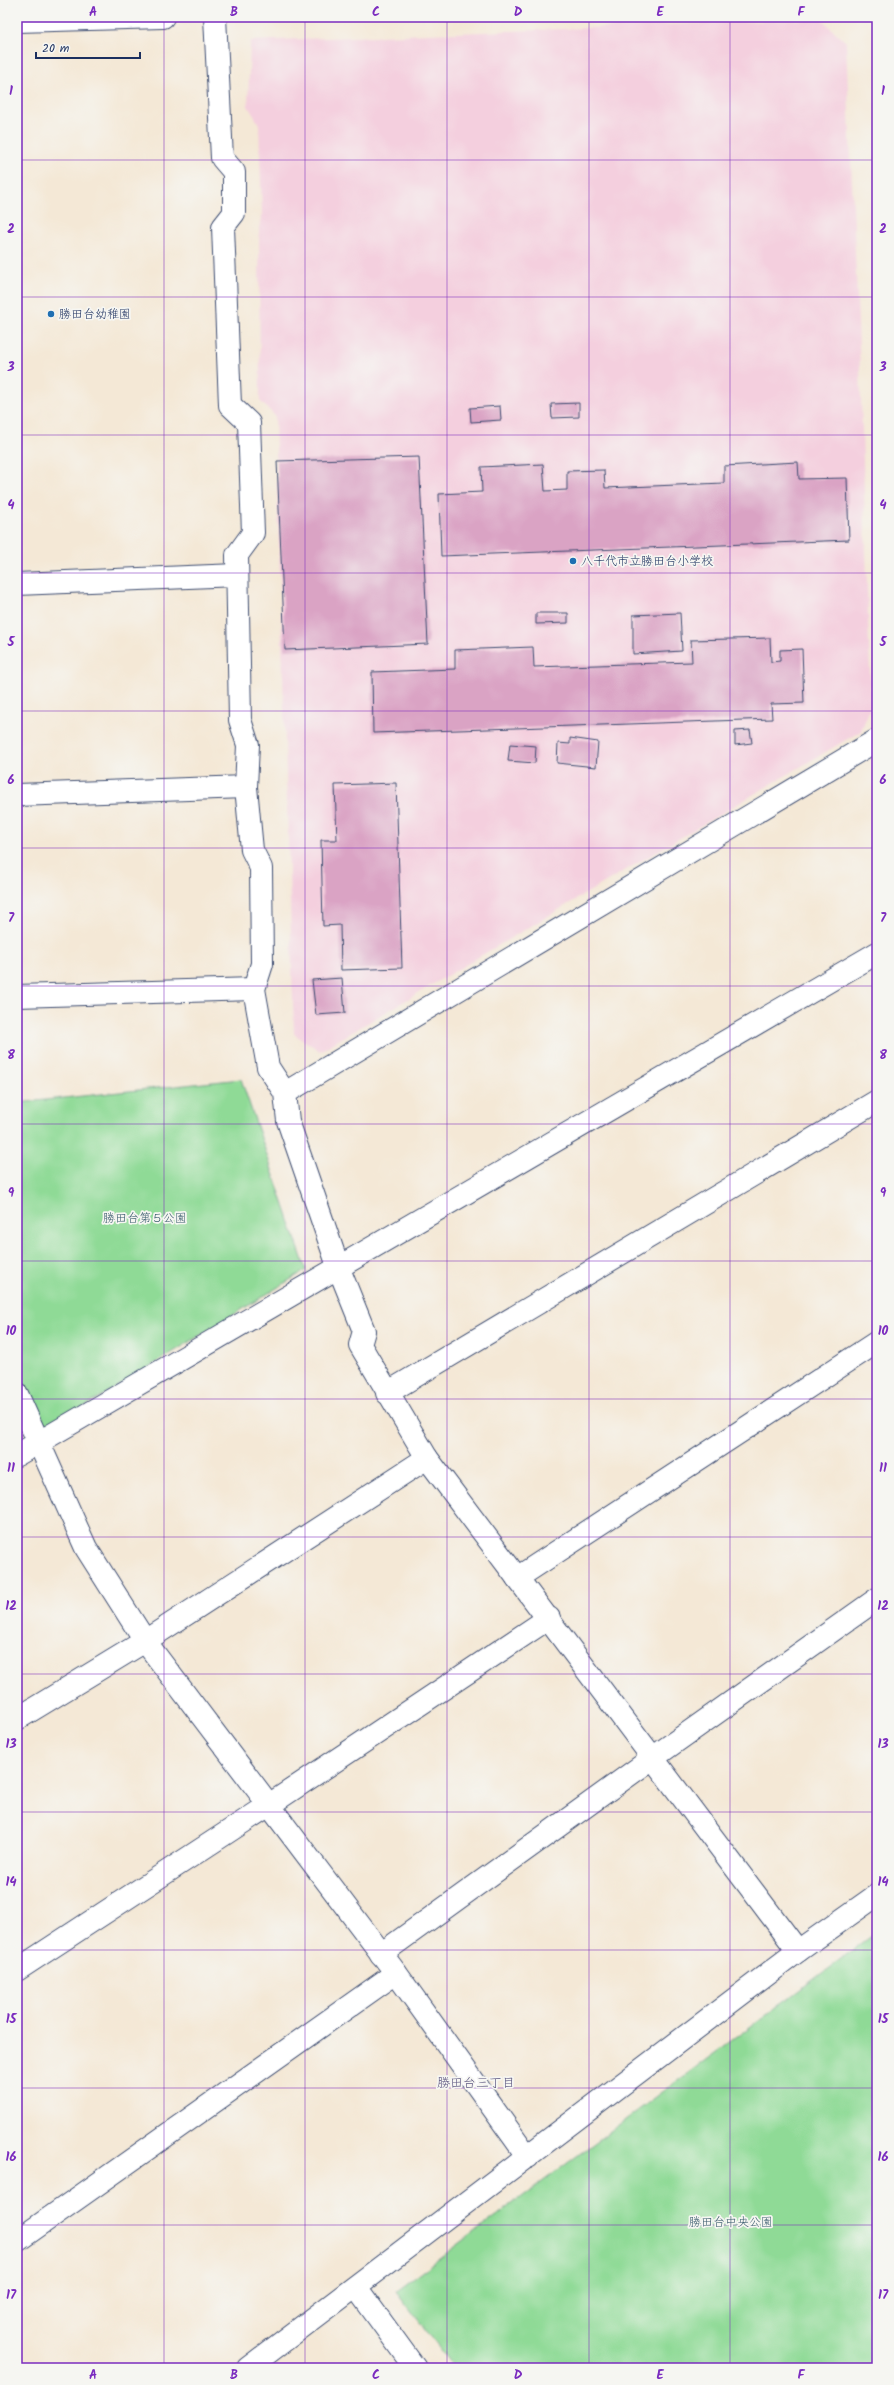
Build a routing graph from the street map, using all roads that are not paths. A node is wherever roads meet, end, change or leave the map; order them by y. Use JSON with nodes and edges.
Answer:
{"nodes":[{"id":1,"x":163,"y":17,"type":"edge"},
{"id":2,"x":215,"y":17,"type":"edge"},
{"id":3,"x":17,"y":21,"type":"edge"},
{"id":4,"x":237,"y":575,"type":"junction"},
{"id":5,"x":17,"y":584,"type":"edge"},
{"id":6,"x":877,"y":740,"type":"edge"},
{"id":7,"x":246,"y":787,"type":"junction"},
{"id":8,"x":17,"y":795,"type":"edge"},
{"id":9,"x":877,"y":953,"type":"edge"},
{"id":10,"x":254,"y":989,"type":"junction"},
{"id":11,"x":17,"y":996,"type":"edge"},
{"id":12,"x":285,"y":1093,"type":"junction"},
{"id":13,"x":877,"y":1101,"type":"edge"},
{"id":14,"x":339,"y":1269,"type":"junction"},
{"id":15,"x":877,"y":1342,"type":"edge"},
{"id":16,"x":387,"y":1393,"type":"junction"},
{"id":17,"x":17,"y":1394,"type":"edge"},
{"id":18,"x":37,"y":1443,"type":"junction"},
{"id":19,"x":17,"y":1455,"type":"edge"},
{"id":20,"x":427,"y":1458,"type":"junction"},
{"id":21,"x":517,"y":1578,"type":"junction"},
{"id":22,"x":877,"y":1598,"type":"edge"},
{"id":23,"x":549,"y":1618,"type":"junction"},
{"id":24,"x":145,"y":1641,"type":"junction"},
{"id":25,"x":17,"y":1719,"type":"edge"},
{"id":26,"x":654,"y":1756,"type":"junction"},
{"id":27,"x":269,"y":1805,"type":"junction"},
{"id":28,"x":877,"y":1895,"type":"edge"},
{"id":29,"x":798,"y":1951,"type":"junction"},
{"id":30,"x":381,"y":1954,"type":"junction"},
{"id":31,"x":17,"y":1970,"type":"edge"},
{"id":32,"x":396,"y":1973,"type":"junction"},
{"id":33,"x":528,"y":2157,"type":"junction"},
{"id":34,"x":17,"y":2241,"type":"edge"},
{"id":35,"x":356,"y":2287,"type":"junction"},
{"id":36,"x":248,"y":2368,"type":"edge"},
{"id":37,"x":415,"y":2368,"type":"edge"}],
"edges":[{"from":1,"to":3,"type":"street"},
{"from":2,"to":4,"type":"street"},
{"from":4,"to":5,"type":"street"},
{"from":4,"to":7,"type":"street"},
{"from":6,"to":12,"type":"street"},
{"from":7,"to":8,"type":"street"},
{"from":7,"to":10,"type":"street"},
{"from":9,"to":14,"type":"street"},
{"from":10,"to":11,"type":"street"},
{"from":10,"to":12,"type":"street"},
{"from":12,"to":14,"type":"street"},
{"from":13,"to":16,"type":"street"},
{"from":14,"to":16,"type":"street"},
{"from":14,"to":18,"type":"street"},
{"from":15,"to":21,"type":"street"},
{"from":16,"to":20,"type":"street"},
{"from":17,"to":18,"type":"street"},
{"from":18,"to":19,"type":"street"},
{"from":18,"to":24,"type":"street"},
{"from":20,"to":21,"type":"street"},
{"from":20,"to":24,"type":"street"},
{"from":21,"to":23,"type":"street"},
{"from":22,"to":26,"type":"street"},
{"from":23,"to":26,"type":"street"},
{"from":23,"to":27,"type":"street"},
{"from":24,"to":25,"type":"street"},
{"from":24,"to":27,"type":"street"},
{"from":26,"to":29,"type":"street"},
{"from":26,"to":30,"type":"street"},
{"from":27,"to":30,"type":"street"},
{"from":27,"to":31,"type":"street"},
{"from":28,"to":29,"type":"street"},
{"from":29,"to":33,"type":"street"},
{"from":30,"to":32,"type":"street"},
{"from":32,"to":33,"type":"street"},
{"from":32,"to":34,"type":"street"},
{"from":33,"to":35,"type":"street"},
{"from":35,"to":36,"type":"street"},
{"from":35,"to":37,"type":"street"}]}
